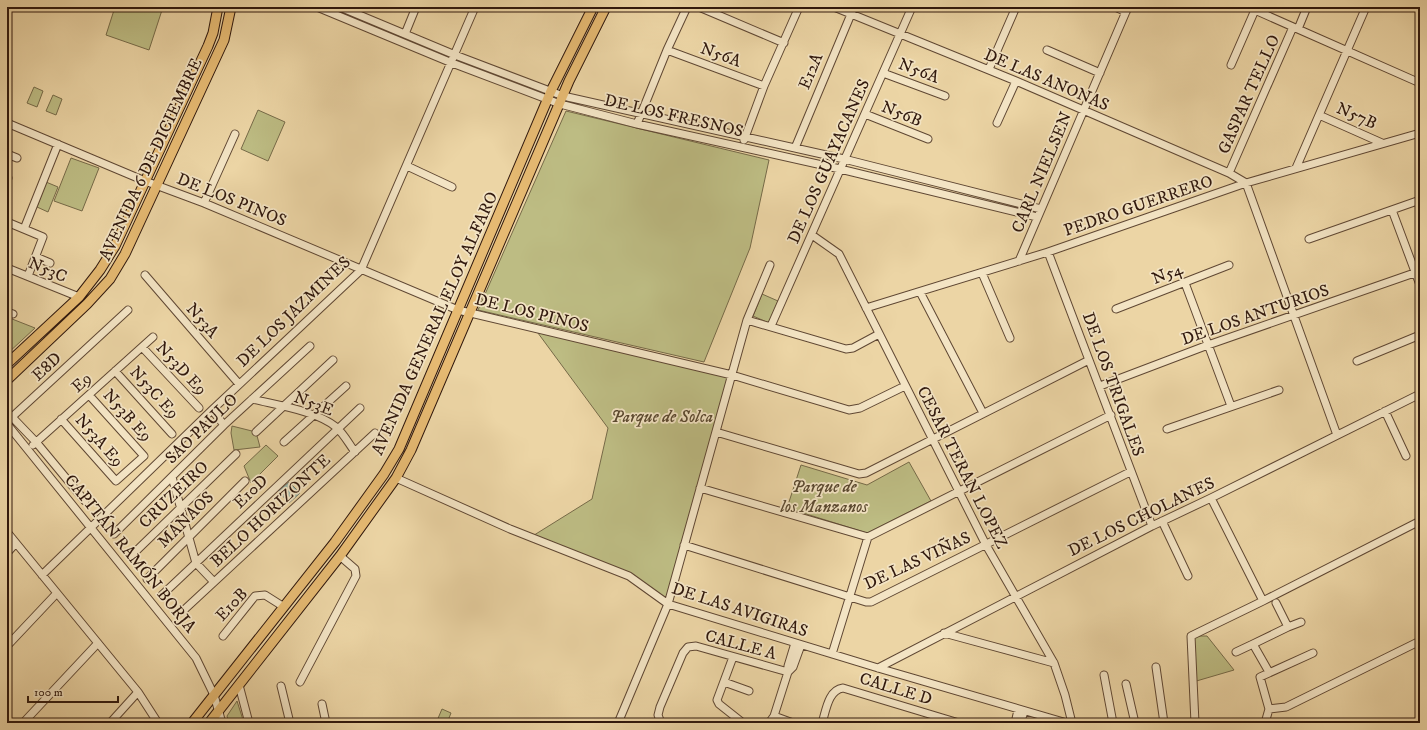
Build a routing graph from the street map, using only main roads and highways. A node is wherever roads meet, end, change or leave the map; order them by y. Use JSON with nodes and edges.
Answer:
{"nodes":[{"id":1,"x":218,"y":7,"type":"edge"},
{"id":2,"x":231,"y":7,"type":"edge"},
{"id":3,"x":593,"y":7,"type":"edge"},
{"id":4,"x":606,"y":7,"type":"edge"},
{"id":5,"x":7,"y":364,"type":"edge"},
{"id":6,"x":7,"y":380,"type":"edge"},
{"id":7,"x":192,"y":723,"type":"edge"},
{"id":8,"x":209,"y":723,"type":"edge"}],
"edges":[{"from":1,"to":5,"type":"main road","name":"AVENIDA 6 DE DICIEMBRE"},
{"from":2,"to":6,"type":"main road","name":"AVENIDA 6 DE DICIEMBRE"},
{"from":3,"to":7,"type":"main road","name":"AVENIDA GENERAL ELOY ALFARO"},
{"from":4,"to":8,"type":"main road","name":"AVENIDA GENERAL ELOY ALFARO"}]}
